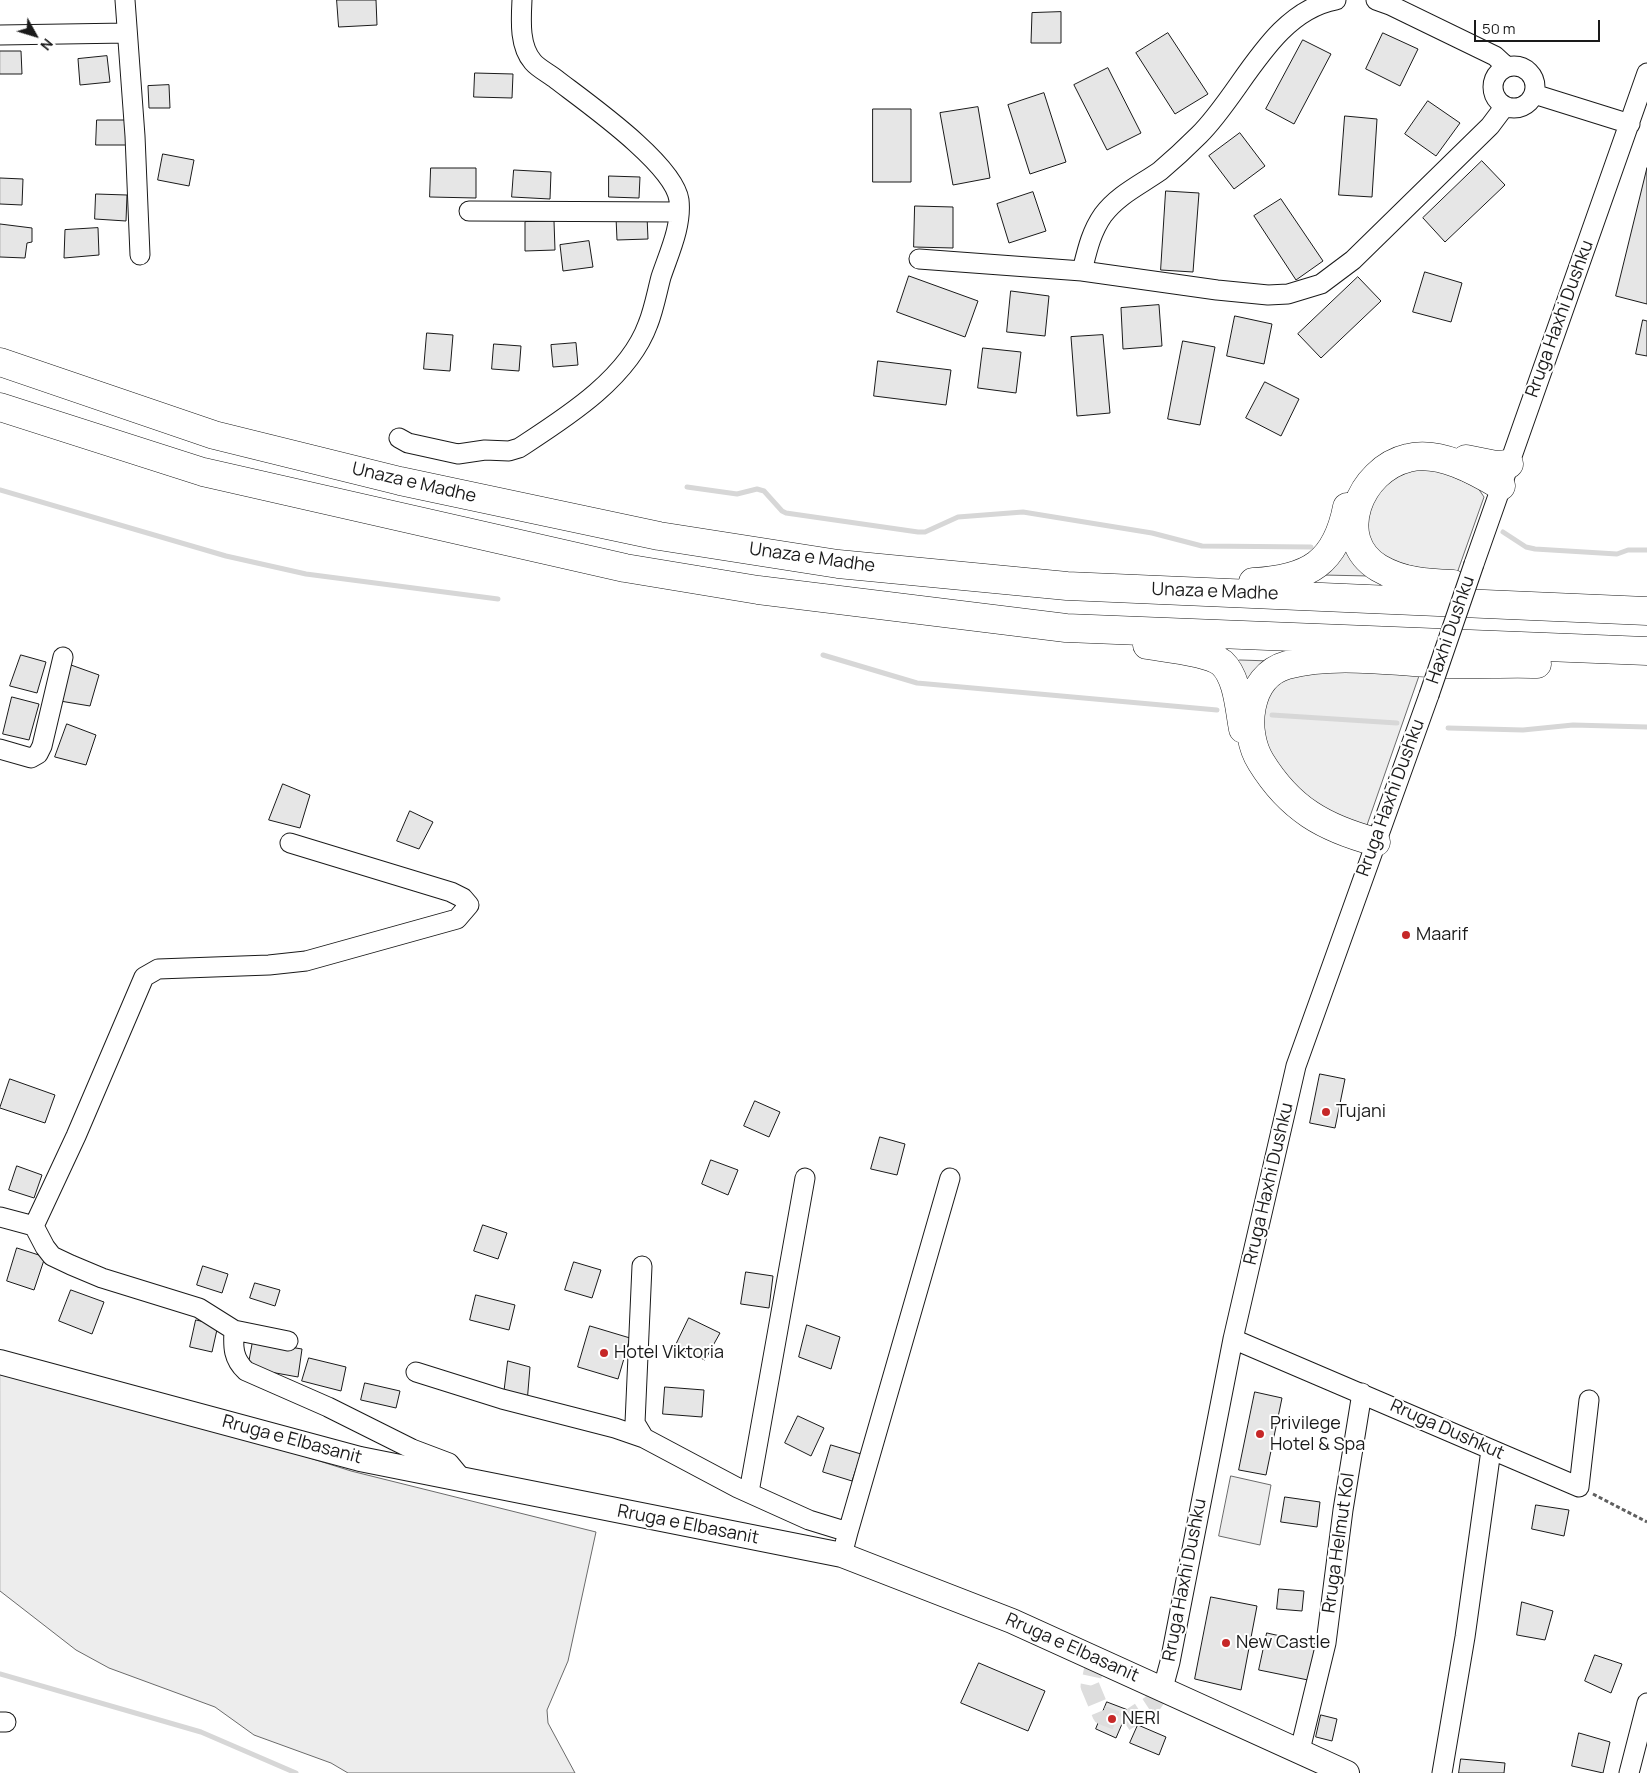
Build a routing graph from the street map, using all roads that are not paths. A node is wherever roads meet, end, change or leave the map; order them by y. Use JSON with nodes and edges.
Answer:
{"nodes":[{"id":1,"x":125,"y":0,"type":"edge"},
{"id":2,"x":522,"y":0,"type":"edge"},
{"id":3,"x":1336,"y":0,"type":"edge"},
{"id":4,"x":1376,"y":0,"type":"edge"},
{"id":5,"x":127,"y":33,"type":"junction"},
{"id":6,"x":0,"y":36,"type":"edge"},
{"id":7,"x":1507,"y":67,"type":"junction"},
{"id":8,"x":1647,"y":73,"type":"edge"},
{"id":9,"x":1534,"y":94,"type":"junction"},
{"id":10,"x":1505,"y":106,"type":"junction"},
{"id":11,"x":1630,"y":124,"type":"junction"},
{"id":12,"x":470,"y":211,"type":"dead end"},
{"id":13,"x":679,"y":212,"type":"junction"},
{"id":14,"x":140,"y":255,"type":"dead end"},
{"id":15,"x":919,"y":259,"type":"dead end"},
{"id":16,"x":1082,"y":271,"type":"junction"},
{"id":17,"x":0,"y":362,"type":"edge"},
{"id":18,"x":0,"y":406,"type":"edge"},
{"id":19,"x":399,"y":438,"type":"dead end"},
{"id":20,"x":1505,"y":475,"type":"junction"},
{"id":21,"x":1474,"y":564,"type":"joint"},
{"id":22,"x":1067,"y":586,"type":"junction"},
{"id":23,"x":1647,"y":593,"type":"edge"},
{"id":24,"x":1647,"y":611,"type":"edge"},
{"id":25,"x":1066,"y":628,"type":"junction"},
{"id":26,"x":1647,"y":651,"type":"edge"},
{"id":27,"x":63,"y":656,"type":"dead end"},
{"id":28,"x":1647,"y":664,"type":"edge"},
{"id":29,"x":1428,"y":695,"type":"joint"},
{"id":30,"x":0,"y":749,"type":"edge"},
{"id":31,"x":290,"y":844,"type":"dead end"},
{"id":32,"x":1372,"y":850,"type":"junction"},
{"id":33,"x":805,"y":1178,"type":"dead end"},
{"id":34,"x":950,"y":1178,"type":"dead end"},
{"id":35,"x":0,"y":1217,"type":"edge"},
{"id":36,"x":34,"y":1226,"type":"junction"},
{"id":37,"x":642,"y":1266,"type":"dead end"},
{"id":38,"x":234,"y":1330,"type":"junction"},
{"id":39,"x":1233,"y":1339,"type":"junction"},
{"id":40,"x":288,"y":1341,"type":"dead end"},
{"id":41,"x":0,"y":1362,"type":"edge"},
{"id":42,"x":416,"y":1372,"type":"dead end"},
{"id":43,"x":1362,"y":1392,"type":"junction"},
{"id":44,"x":1589,"y":1400,"type":"dead end"},
{"id":45,"x":644,"y":1438,"type":"junction"},
{"id":46,"x":1491,"y":1450,"type":"junction"},
{"id":47,"x":463,"y":1480,"type":"junction"},
{"id":48,"x":749,"y":1492,"type":"junction"},
{"id":49,"x":848,"y":1532,"type":"junction"},
{"id":50,"x":842,"y":1556,"type":"junction"},
{"id":51,"x":1163,"y":1688,"type":"junction"},
{"id":52,"x":1647,"y":1703,"type":"edge"},
{"id":53,"x":1300,"y":1750,"type":"junction"},
{"id":54,"x":1347,"y":1773,"type":"edge"},
{"id":55,"x":1442,"y":1773,"type":"edge"},
{"id":56,"x":1628,"y":1773,"type":"edge"}],
"edges":[{"from":1,"to":5,"type":"street"},
{"from":2,"to":13,"type":"street"},
{"from":3,"to":16,"type":"street"},
{"from":4,"to":7,"type":"street"},
{"from":5,"to":6,"type":"street"},
{"from":5,"to":14,"type":"street"},
{"from":7,"to":9,"type":"street"},
{"from":7,"to":10,"type":"street"},
{"from":8,"to":11,"type":"street","name":"Rruga Haxhi Dushku"},
{"from":9,"to":10,"type":"street"},
{"from":9,"to":11,"type":"street"},
{"from":10,"to":16,"type":"street"},
{"from":11,"to":20,"type":"street","name":"Rruga Haxhi Dushku"},
{"from":12,"to":13,"type":"street"},
{"from":13,"to":19,"type":"street"},
{"from":15,"to":16,"type":"street"},
{"from":17,"to":22,"type":"highway","name":"Unaza e Madhe"},
{"from":18,"to":25,"type":"highway","name":"Unaza e Madhe"},
{"from":20,"to":21,"type":"street","name":"Rruga Haxhi Dushku"},
{"from":20,"to":22,"type":"highway"},
{"from":20,"to":23,"type":"highway"},
{"from":21,"to":29,"type":"street","name":"Haxhi Dushku","bridge":true},
{"from":22,"to":24,"type":"highway","name":"Unaza e Madhe"},
{"from":25,"to":26,"type":"highway","name":"Unaza e Madhe"},
{"from":25,"to":32,"type":"highway"},
{"from":27,"to":30,"type":"street"},
{"from":28,"to":32,"type":"highway"},
{"from":29,"to":32,"type":"street","name":"Rruga Haxhi Dushku"},
{"from":31,"to":36,"type":"street"},
{"from":32,"to":39,"type":"street","name":"Rruga Haxhi Dushku"},
{"from":33,"to":48,"type":"street"},
{"from":34,"to":49,"type":"street"},
{"from":35,"to":36,"type":"street"},
{"from":36,"to":38,"type":"street"},
{"from":37,"to":45,"type":"street"},
{"from":38,"to":40,"type":"street"},
{"from":38,"to":47,"type":"street"},
{"from":39,"to":43,"type":"street","name":"Rruga Dushkut"},
{"from":39,"to":51,"type":"street","name":"Rruga Haxhi Dushku"},
{"from":41,"to":47,"type":"main road","name":"Rruga e Elbasanit"},
{"from":42,"to":45,"type":"street"},
{"from":43,"to":46,"type":"street","name":"Rruga Dushkut"},
{"from":43,"to":53,"type":"street","name":"Rruga Helmut Kol"},
{"from":44,"to":46,"type":"street","name":"Rruga Dushkut"},
{"from":45,"to":48,"type":"street"},
{"from":46,"to":55,"type":"street"},
{"from":47,"to":50,"type":"main road","name":"Rruga e Elbasanit"},
{"from":48,"to":49,"type":"street"},
{"from":49,"to":50,"type":"street"},
{"from":50,"to":51,"type":"main road","name":"Rruga e Elbasanit"},
{"from":51,"to":53,"type":"main road","name":"Rruga e Elbasanit"},
{"from":52,"to":56,"type":"street"},
{"from":53,"to":54,"type":"main road","name":"Rruga e Elbasanit"}]}
